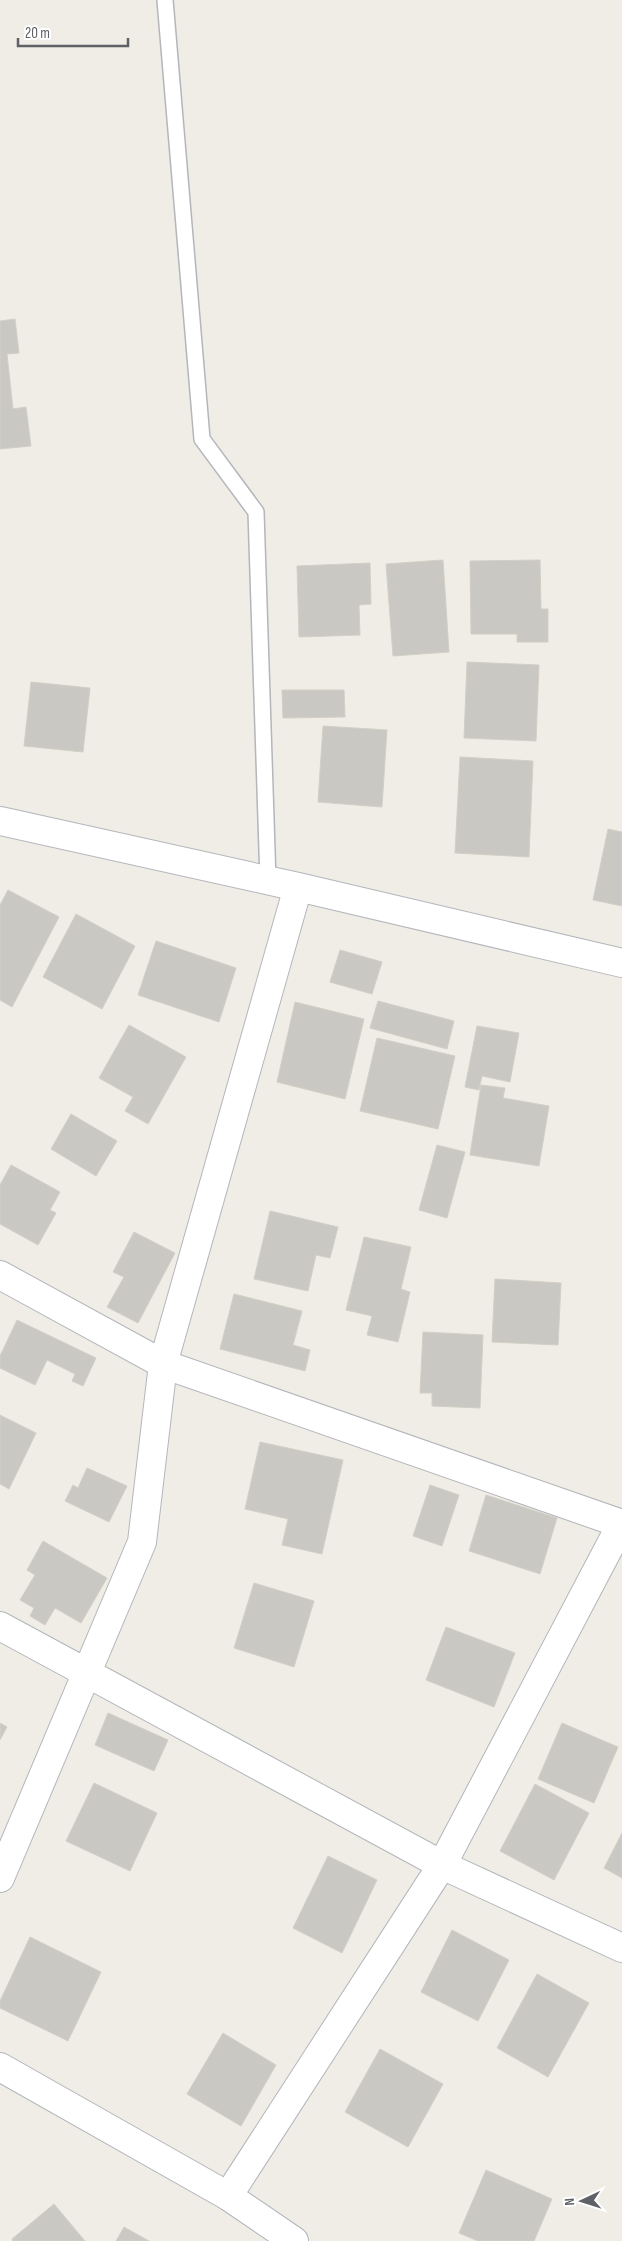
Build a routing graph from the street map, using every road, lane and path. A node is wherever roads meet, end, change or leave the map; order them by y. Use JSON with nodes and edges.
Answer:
{"nodes":[{"id":1,"x":166,"y":0,"type":"edge"},
{"id":2,"x":0,"y":821,"type":"edge"},
{"id":3,"x":268,"y":881,"type":"junction"},
{"id":4,"x":298,"y":887,"type":"junction"},
{"id":5,"x":622,"y":964,"type":"edge"},
{"id":6,"x":0,"y":1275,"type":"edge"},
{"id":7,"x":163,"y":1364,"type":"junction"},
{"id":8,"x":622,"y":1524,"type":"edge"},
{"id":9,"x":0,"y":1626,"type":"edge"},
{"id":10,"x":86,"y":1673,"type":"junction"},
{"id":11,"x":442,"y":1865,"type":"junction"},
{"id":12,"x":0,"y":1878,"type":"edge"},
{"id":13,"x":622,"y":1948,"type":"edge"},
{"id":14,"x":0,"y":2067,"type":"edge"},
{"id":15,"x":228,"y":2196,"type":"junction"},
{"id":16,"x":294,"y":2241,"type":"edge"}],
"edges":[{"from":1,"to":3,"type":"lane"},
{"from":2,"to":3,"type":"street"},
{"from":3,"to":4,"type":"street"},
{"from":4,"to":5,"type":"street"},
{"from":4,"to":7,"type":"street"},
{"from":6,"to":7,"type":"street"},
{"from":7,"to":8,"type":"street"},
{"from":7,"to":10,"type":"street"},
{"from":8,"to":11,"type":"street"},
{"from":9,"to":10,"type":"street"},
{"from":10,"to":11,"type":"street"},
{"from":10,"to":12,"type":"street"},
{"from":11,"to":13,"type":"street"},
{"from":11,"to":15,"type":"street"},
{"from":14,"to":15,"type":"street"},
{"from":15,"to":16,"type":"street"}]}
